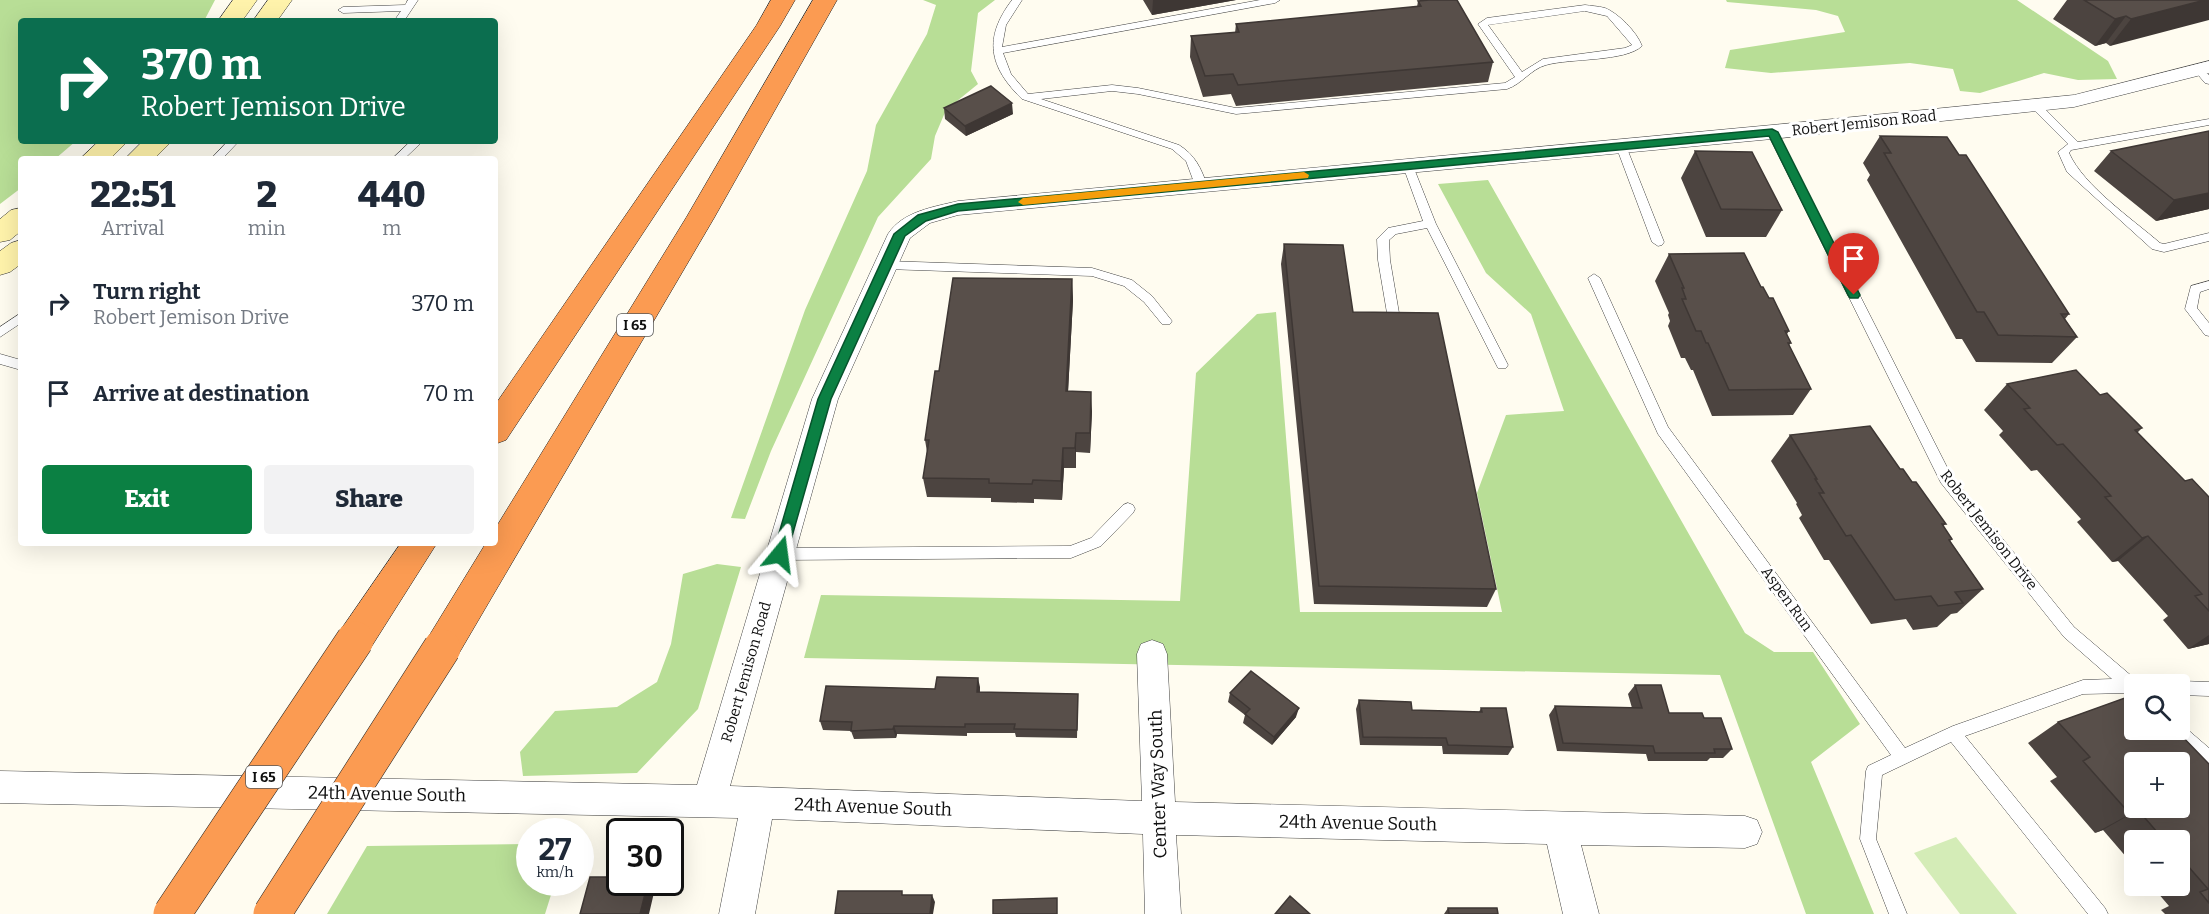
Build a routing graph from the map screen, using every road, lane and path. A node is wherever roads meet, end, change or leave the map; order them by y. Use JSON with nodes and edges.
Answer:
{"nodes":[{"id":1,"x":245,"y":0,"type":"edge"},
{"id":2,"x":280,"y":0,"type":"edge"},
{"id":3,"x":369,"y":0,"type":"edge"},
{"id":4,"x":783,"y":0,"type":"edge"},
{"id":5,"x":825,"y":0,"type":"edge"},
{"id":6,"x":1017,"y":0,"type":"edge"},
{"id":7,"x":1275,"y":0,"type":"edge"},
{"id":8,"x":410,"y":4,"type":"edge"},
{"id":9,"x":343,"y":10,"type":"junction"},
{"id":10,"x":232,"y":18,"type":"edge"},
{"id":11,"x":267,"y":18,"type":"edge"},
{"id":12,"x":336,"y":18,"type":"edge"},
{"id":13,"x":401,"y":18,"type":"edge"},
{"id":14,"x":998,"y":51,"type":"junction"},
{"id":15,"x":2206,"y":73,"type":"edge"},
{"id":16,"x":1521,"y":78,"type":"junction"},
{"id":17,"x":1026,"y":98,"type":"junction"},
{"id":18,"x":2035,"y":105,"type":"junction"},
{"id":19,"x":2209,"y":122,"type":"edge"},
{"id":20,"x":1772,"y":132,"type":"junction"},
{"id":21,"x":111,"y":144,"type":"edge"},
{"id":22,"x":156,"y":144,"type":"edge"},
{"id":23,"x":231,"y":144,"type":"edge"},
{"id":24,"x":414,"y":144,"type":"edge"},
{"id":25,"x":1621,"y":146,"type":"junction"},
{"id":26,"x":2076,"y":146,"type":"junction"},
{"id":27,"x":97,"y":156,"type":"edge"},
{"id":28,"x":142,"y":156,"type":"edge"},
{"id":29,"x":219,"y":156,"type":"edge"},
{"id":30,"x":400,"y":156,"type":"edge"},
{"id":31,"x":1408,"y":166,"type":"junction"},
{"id":32,"x":1201,"y":185,"type":"junction"},
{"id":33,"x":1430,"y":224,"type":"junction"},
{"id":34,"x":15,"y":229,"type":"edge"},
{"id":35,"x":2209,"y":237,"type":"edge"},
{"id":36,"x":1658,"y":242,"type":"dead end"},
{"id":37,"x":0,"y":265,"type":"edge"},
{"id":38,"x":886,"y":265,"type":"junction"},
{"id":39,"x":1594,"y":278,"type":"dead end"},
{"id":40,"x":2209,"y":285,"type":"edge"},
{"id":41,"x":1393,"y":313,"type":"edge"},
{"id":42,"x":18,"y":319,"type":"edge"},
{"id":43,"x":1166,"y":321,"type":"dead end"},
{"id":44,"x":2209,"y":332,"type":"edge"},
{"id":45,"x":0,"y":333,"type":"edge"},
{"id":46,"x":0,"y":359,"type":"edge"},
{"id":47,"x":18,"y":364,"type":"edge"},
{"id":48,"x":1502,"y":365,"type":"dead end"},
{"id":49,"x":498,"y":427,"type":"edge"},
{"id":50,"x":1128,"y":509,"type":"dead end"},
{"id":51,"x":418,"y":546,"type":"edge"},
{"id":52,"x":780,"y":554,"type":"junction"},
{"id":53,"x":1152,"y":654,"type":"dead end"},
{"id":54,"x":2124,"y":679,"type":"edge"},
{"id":55,"x":2124,"y":687,"type":"edge"},
{"id":56,"x":2190,"y":688,"type":"edge"},
{"id":57,"x":2209,"y":689,"type":"edge"},
{"id":58,"x":1953,"y":733,"type":"junction"},
{"id":59,"x":2189,"y":740,"type":"edge"},
{"id":60,"x":1903,"y":758,"type":"junction"},
{"id":61,"x":2209,"y":759,"type":"edge"},
{"id":62,"x":0,"y":787,"type":"edge"},
{"id":63,"x":709,"y":801,"type":"junction"},
{"id":64,"x":758,"y":803,"type":"junction"},
{"id":65,"x":1160,"y":818,"type":"junction"},
{"id":66,"x":1560,"y":828,"type":"junction"},
{"id":67,"x":1745,"y":832,"type":"dead end"},
{"id":68,"x":172,"y":914,"type":"edge"},
{"id":69,"x":272,"y":914,"type":"edge"},
{"id":70,"x":737,"y":914,"type":"edge"},
{"id":71,"x":1163,"y":914,"type":"edge"},
{"id":72,"x":1581,"y":914,"type":"edge"},
{"id":73,"x":1898,"y":914,"type":"edge"},
{"id":74,"x":2099,"y":914,"type":"edge"}],
"edges":[{"from":1,"to":10,"type":"main road"},
{"from":2,"to":11,"type":"main road"},
{"from":3,"to":9,"type":"lane"},
{"from":4,"to":49,"type":"highway"},
{"from":5,"to":69,"type":"highway","number":"I 65","bridge":true},
{"from":6,"to":14,"type":"lane"},
{"from":7,"to":14,"type":"lane"},
{"from":8,"to":9,"type":"lane"},
{"from":8,"to":13,"type":"lane"},
{"from":9,"to":12,"type":"lane"},
{"from":14,"to":17,"type":"lane"},
{"from":15,"to":18,"type":"street","name":"Robert Jemison Road"},
{"from":16,"to":16,"type":"lane"},
{"from":16,"to":17,"type":"lane"},
{"from":17,"to":32,"type":"lane"},
{"from":18,"to":20,"type":"street","name":"Robert Jemison Road"},
{"from":18,"to":26,"type":"lane"},
{"from":19,"to":26,"type":"lane"},
{"from":20,"to":25,"type":"street","name":"Robert Jemison Road"},
{"from":20,"to":54,"type":"lane","name":"Robert Jemison Drive"},
{"from":21,"to":27,"type":"main road"},
{"from":22,"to":28,"type":"main road"},
{"from":23,"to":29,"type":"lane"},
{"from":24,"to":30,"type":"lane"},
{"from":25,"to":31,"type":"street","name":"Robert Jemison Road"},
{"from":25,"to":36,"type":"lane"},
{"from":26,"to":35,"type":"lane"},
{"from":31,"to":32,"type":"street","name":"Robert Jemison Road"},
{"from":31,"to":33,"type":"lane"},
{"from":32,"to":38,"type":"street","name":"Robert Jemison Road"},
{"from":33,"to":41,"type":"lane"},
{"from":33,"to":48,"type":"lane"},
{"from":34,"to":37,"type":"main road"},
{"from":38,"to":43,"type":"lane"},
{"from":38,"to":52,"type":"street","name":"Robert Jemison Road"},
{"from":39,"to":60,"type":"lane","name":"Aspen Run"},
{"from":40,"to":44,"type":"lane"},
{"from":42,"to":45,"type":"lane"},
{"from":46,"to":47,"type":"lane"},
{"from":50,"to":52,"type":"lane"},
{"from":51,"to":68,"type":"highway","number":"I 65","bridge":true},
{"from":52,"to":63,"type":"street","name":"Robert Jemison Road"},
{"from":53,"to":65,"type":"street","name":"Center Way South"},
{"from":55,"to":58,"type":"lane","name":"Robert Jemison Drive"},
{"from":56,"to":57,"type":"lane"},
{"from":58,"to":60,"type":"lane","name":"Robert Jemison Drive"},
{"from":58,"to":74,"type":"lane"},
{"from":59,"to":61,"type":"lane"},
{"from":60,"to":73,"type":"lane"},
{"from":62,"to":63,"type":"street","name":"24th Avenue South"},
{"from":63,"to":64,"type":"street","name":"24th Avenue South"},
{"from":64,"to":65,"type":"street","name":"24th Avenue South"},
{"from":64,"to":70,"type":"street"},
{"from":65,"to":66,"type":"street","name":"24th Avenue South"},
{"from":65,"to":71,"type":"street","name":"Center Way South"},
{"from":66,"to":67,"type":"street","name":"24th Avenue South"},
{"from":66,"to":72,"type":"street"}]}
